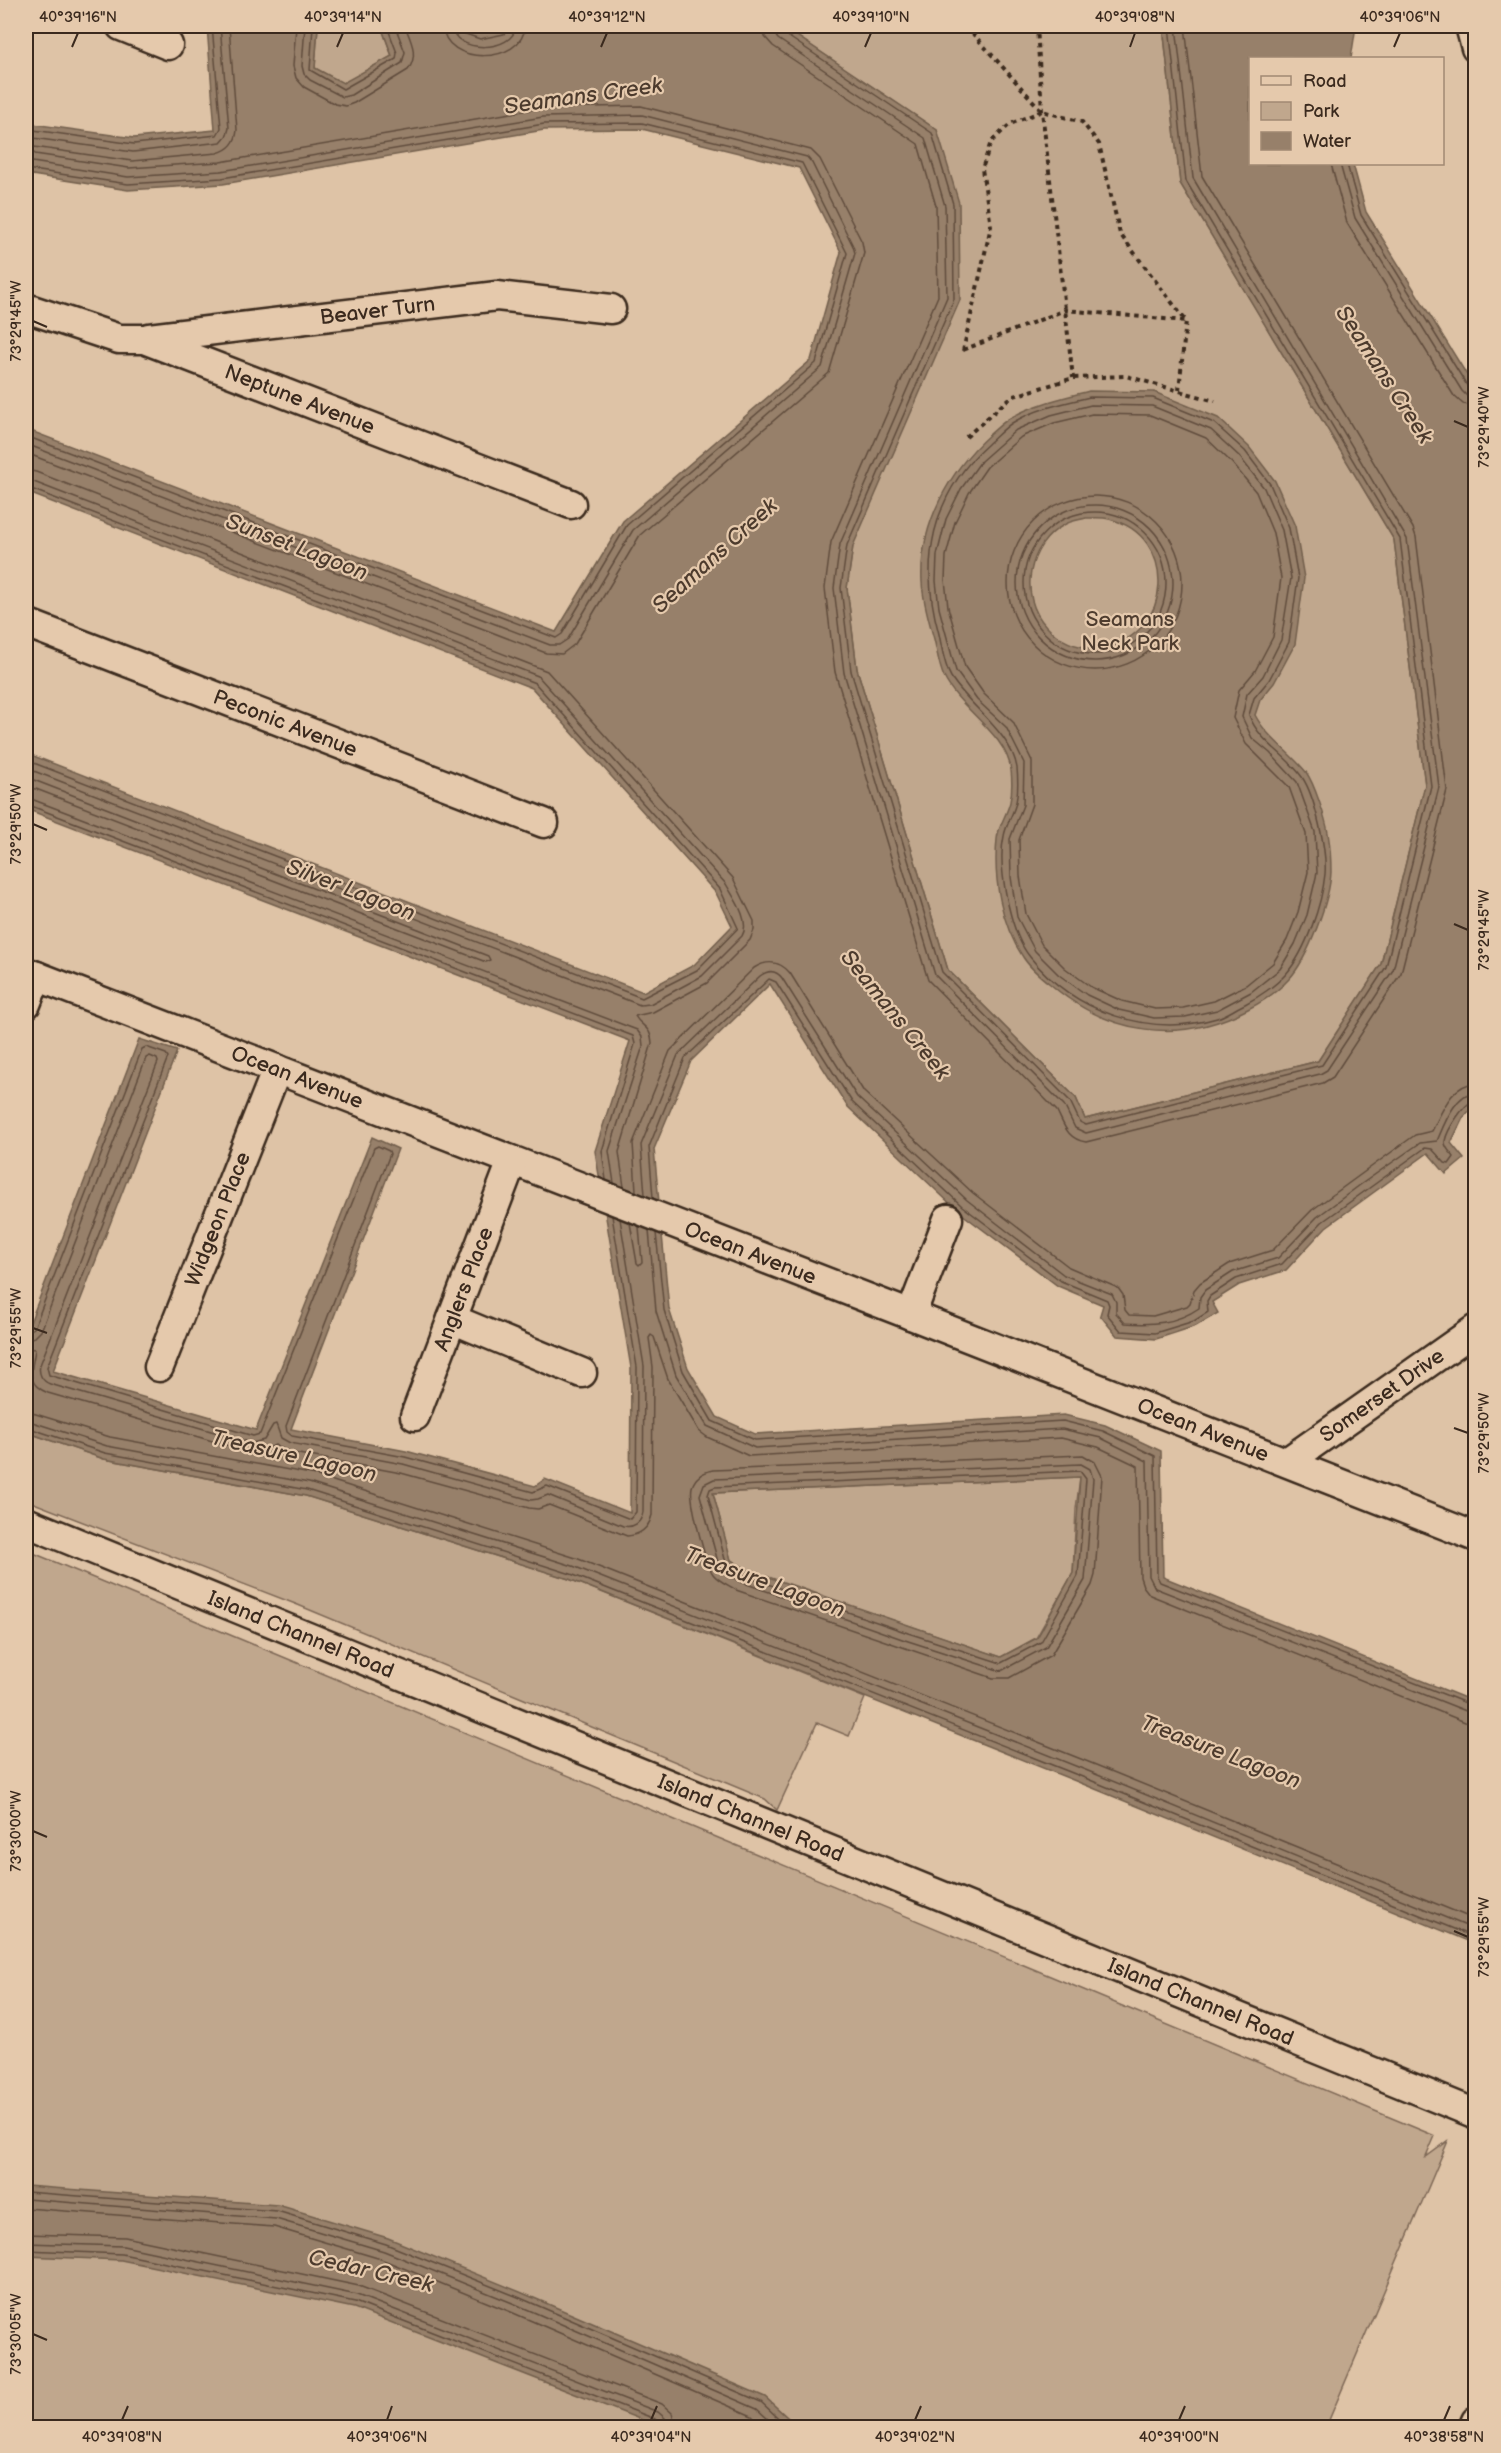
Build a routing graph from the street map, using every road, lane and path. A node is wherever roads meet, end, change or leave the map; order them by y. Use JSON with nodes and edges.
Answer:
{"nodes":[{"id":1,"x":121,"y":26,"type":"edge"},
{"id":2,"x":966,"y":26,"type":"edge"},
{"id":3,"x":1037,"y":26,"type":"edge"},
{"id":4,"x":1470,"y":26,"type":"edge"},
{"id":5,"x":168,"y":45,"type":"dead end"},
{"id":6,"x":1476,"y":48,"type":"edge"},
{"id":7,"x":1042,"y":111,"type":"junction"},
{"id":8,"x":26,"y":308,"type":"edge"},
{"id":9,"x":611,"y":309,"type":"dead end"},
{"id":10,"x":1065,"y":310,"type":"junction"},
{"id":11,"x":1186,"y":321,"type":"junction"},
{"id":12,"x":144,"y":339,"type":"junction"},
{"id":13,"x":1073,"y":378,"type":"junction"},
{"id":14,"x":1179,"y":390,"type":"junction"},
{"id":15,"x":1215,"y":401,"type":"dead end"},
{"id":16,"x":966,"y":437,"type":"dead end"},
{"id":17,"x":571,"y":504,"type":"dead end"},
{"id":18,"x":26,"y":622,"type":"edge"},
{"id":19,"x":544,"y":824,"type":"dead end"},
{"id":20,"x":31,"y":974,"type":"edge"},
{"id":21,"x":26,"y":1004,"type":"edge"},
{"id":22,"x":277,"y":1070,"type":"junction"},
{"id":23,"x":512,"y":1161,"type":"junction"},
{"id":24,"x":948,"y":1219,"type":"dead end"},
{"id":25,"x":911,"y":1315,"type":"junction"},
{"id":26,"x":452,"y":1319,"type":"junction"},
{"id":27,"x":1476,"y":1329,"type":"edge"},
{"id":28,"x":159,"y":1367,"type":"dead end"},
{"id":29,"x":582,"y":1373,"type":"dead end"},
{"id":30,"x":415,"y":1416,"type":"dead end"},
{"id":31,"x":1287,"y":1462,"type":"junction"},
{"id":32,"x":26,"y":1522,"type":"edge"},
{"id":33,"x":1476,"y":1537,"type":"edge"},
{"id":34,"x":1476,"y":2114,"type":"edge"},
{"id":35,"x":1476,"y":2421,"type":"edge"},
{"id":36,"x":1473,"y":2427,"type":"edge"}],
"edges":[{"from":1,"to":5,"type":"street"},
{"from":2,"to":7,"type":"path"},
{"from":3,"to":7,"type":"path"},
{"from":4,"to":6,"type":"street"},
{"from":7,"to":10,"type":"path"},
{"from":7,"to":10,"type":"path"},
{"from":7,"to":11,"type":"path"},
{"from":8,"to":12,"type":"street","name":"Neptune Avenue"},
{"from":9,"to":12,"type":"street","name":"Beaver Turn"},
{"from":10,"to":11,"type":"path"},
{"from":10,"to":13,"type":"path"},
{"from":11,"to":14,"type":"path"},
{"from":12,"to":17,"type":"street","name":"Neptune Avenue"},
{"from":13,"to":14,"type":"path"},
{"from":13,"to":16,"type":"path"},
{"from":14,"to":15,"type":"path"},
{"from":18,"to":19,"type":"street","name":"Peconic Avenue"},
{"from":20,"to":21,"type":"street"},
{"from":20,"to":22,"type":"street","name":"Ocean Avenue"},
{"from":22,"to":23,"type":"street","name":"Ocean Avenue"},
{"from":22,"to":28,"type":"street","name":"Widgeon Place"},
{"from":23,"to":25,"type":"street","name":"Ocean Avenue"},
{"from":23,"to":26,"type":"street","name":"Anglers Place"},
{"from":24,"to":25,"type":"street"},
{"from":25,"to":31,"type":"street","name":"Ocean Avenue"},
{"from":26,"to":29,"type":"street"},
{"from":26,"to":30,"type":"street","name":"Anglers Place"},
{"from":27,"to":31,"type":"street","name":"Somerset Drive"},
{"from":31,"to":33,"type":"street","name":"Ocean Avenue"},
{"from":32,"to":34,"type":"street","name":"Island Channel Road"},
{"from":35,"to":36,"type":"street"}]}
